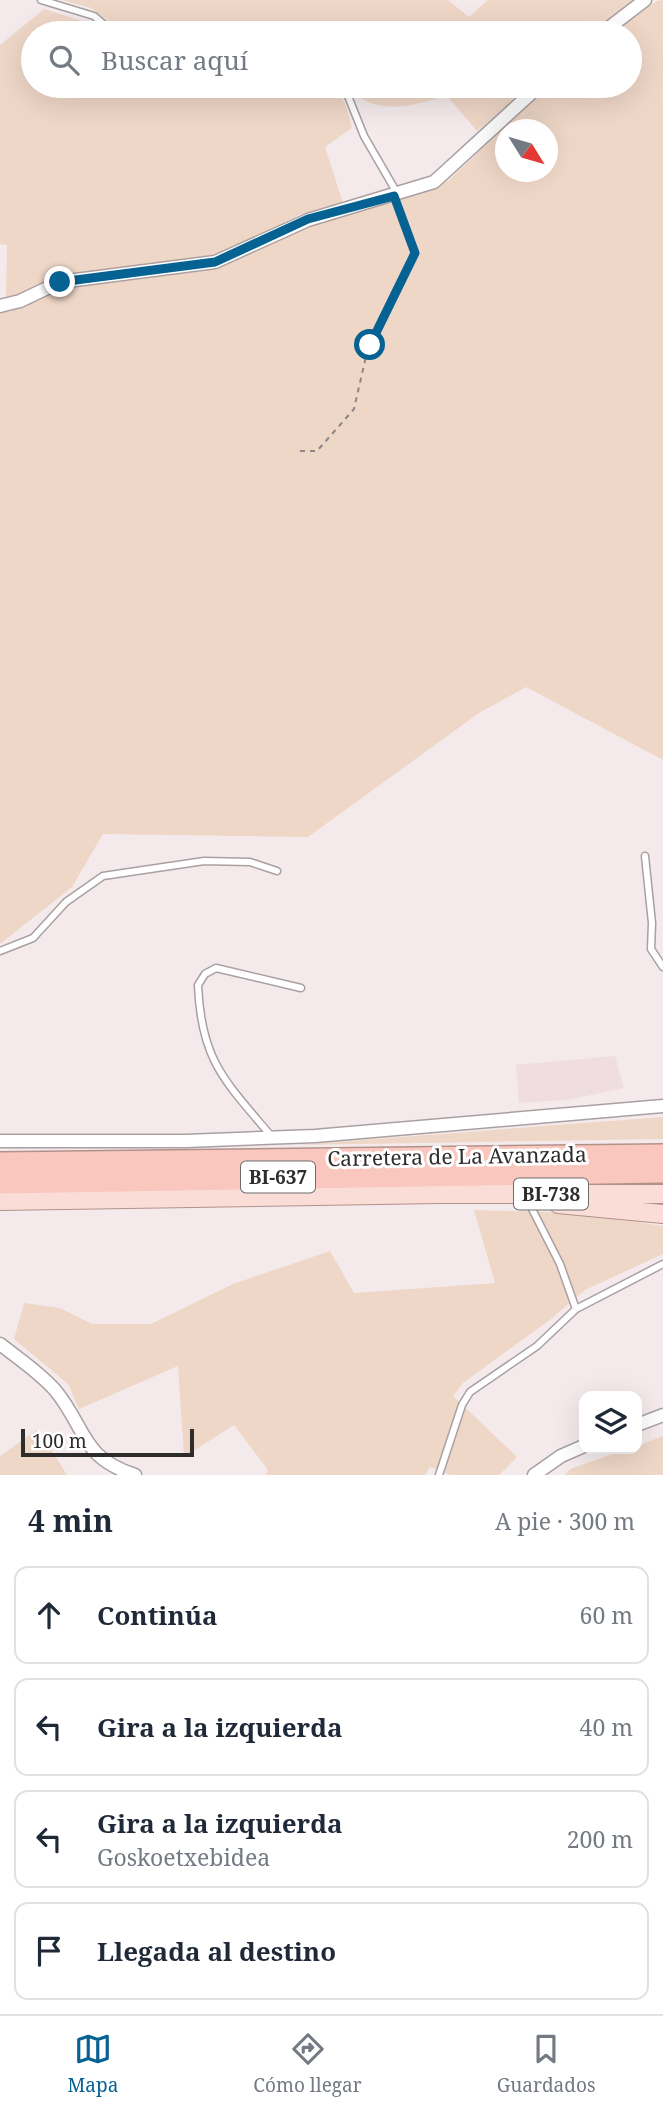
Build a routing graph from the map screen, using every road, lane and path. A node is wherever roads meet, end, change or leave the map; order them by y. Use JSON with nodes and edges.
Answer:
{"nodes":[{"id":1,"x":41,"y":0,"type":"edge"},
{"id":2,"x":645,"y":0,"type":"edge"},
{"id":3,"x":99,"y":21,"type":"edge"},
{"id":4,"x":618,"y":21,"type":"edge"},
{"id":5,"x":349,"y":98,"type":"edge"},
{"id":6,"x":525,"y":98,"type":"edge"},
{"id":7,"x":396,"y":195,"type":"junction"},
{"id":8,"x":0,"y":306,"type":"edge"},
{"id":9,"x":300,"y":451,"type":"dead end"},
{"id":10,"x":645,"y":856,"type":"dead end"},
{"id":11,"x":277,"y":871,"type":"dead end"},
{"id":12,"x":0,"y":951,"type":"edge"},
{"id":13,"x":663,"y":967,"type":"edge"},
{"id":14,"x":301,"y":988,"type":"dead end"},
{"id":15,"x":663,"y":1106,"type":"edge"},
{"id":16,"x":273,"y":1138,"type":"junction"},
{"id":17,"x":0,"y":1141,"type":"edge"},
{"id":18,"x":663,"y":1145,"type":"edge"},
{"id":19,"x":663,"y":1155,"type":"edge"},
{"id":20,"x":473,"y":1156,"type":"junction"},
{"id":21,"x":0,"y":1163,"type":"edge"},
{"id":22,"x":663,"y":1172,"type":"edge"},
{"id":23,"x":556,"y":1173,"type":"junction"},
{"id":24,"x":0,"y":1183,"type":"edge"},
{"id":25,"x":663,"y":1183,"type":"edge"},
{"id":26,"x":440,"y":1194,"type":"junction"},
{"id":27,"x":663,"y":1194,"type":"edge"},
{"id":28,"x":0,"y":1201,"type":"edge"},
{"id":29,"x":529,"y":1203,"type":"junction"},
{"id":30,"x":663,"y":1214,"type":"edge"},
{"id":31,"x":663,"y":1264,"type":"edge"},
{"id":32,"x":576,"y":1308,"type":"junction"},
{"id":33,"x":0,"y":1344,"type":"edge"},
{"id":34,"x":663,"y":1415,"type":"edge"},
{"id":35,"x":642,"y":1423,"type":"edge"},
{"id":36,"x":579,"y":1448,"type":"edge"},
{"id":37,"x":135,"y":1475,"type":"edge"},
{"id":38,"x":439,"y":1475,"type":"edge"},
{"id":39,"x":534,"y":1475,"type":"edge"}],
"edges":[{"from":1,"to":3,"type":"lane"},
{"from":2,"to":4,"type":"street"},
{"from":5,"to":7,"type":"lane"},
{"from":6,"to":7,"type":"street"},
{"from":7,"to":8,"type":"street"},
{"from":7,"to":9,"type":"path"},
{"from":10,"to":13,"type":"lane"},
{"from":11,"to":12,"type":"lane"},
{"from":14,"to":16,"type":"lane"},
{"from":15,"to":16,"type":"street"},
{"from":16,"to":17,"type":"street"},
{"from":18,"to":20,"type":"main road","number":"BI-738"},
{"from":19,"to":20,"type":"highway","name":"Carretera de La Avanzada","number":"BI-637"},
{"from":20,"to":21,"type":"highway","name":"Carretera de La Avanzada","number":"BI-637"},
{"from":22,"to":23,"type":"highway","name":"Carretera de La Avanzada","number":"BI-637"},
{"from":23,"to":24,"type":"highway","name":"Carretera de La Avanzada","number":"BI-637"},
{"from":23,"to":25,"type":"highway"},
{"from":26,"to":27,"type":"main road","number":"BI-738"},
{"from":26,"to":28,"type":"main road","number":"BI-738"},
{"from":26,"to":29,"type":"main road"},
{"from":29,"to":30,"type":"main road"},
{"from":29,"to":32,"type":"lane"},
{"from":31,"to":32,"type":"lane"},
{"from":32,"to":38,"type":"lane"},
{"from":33,"to":37,"type":"street"},
{"from":34,"to":35,"type":"street"},
{"from":36,"to":39,"type":"street"}]}
